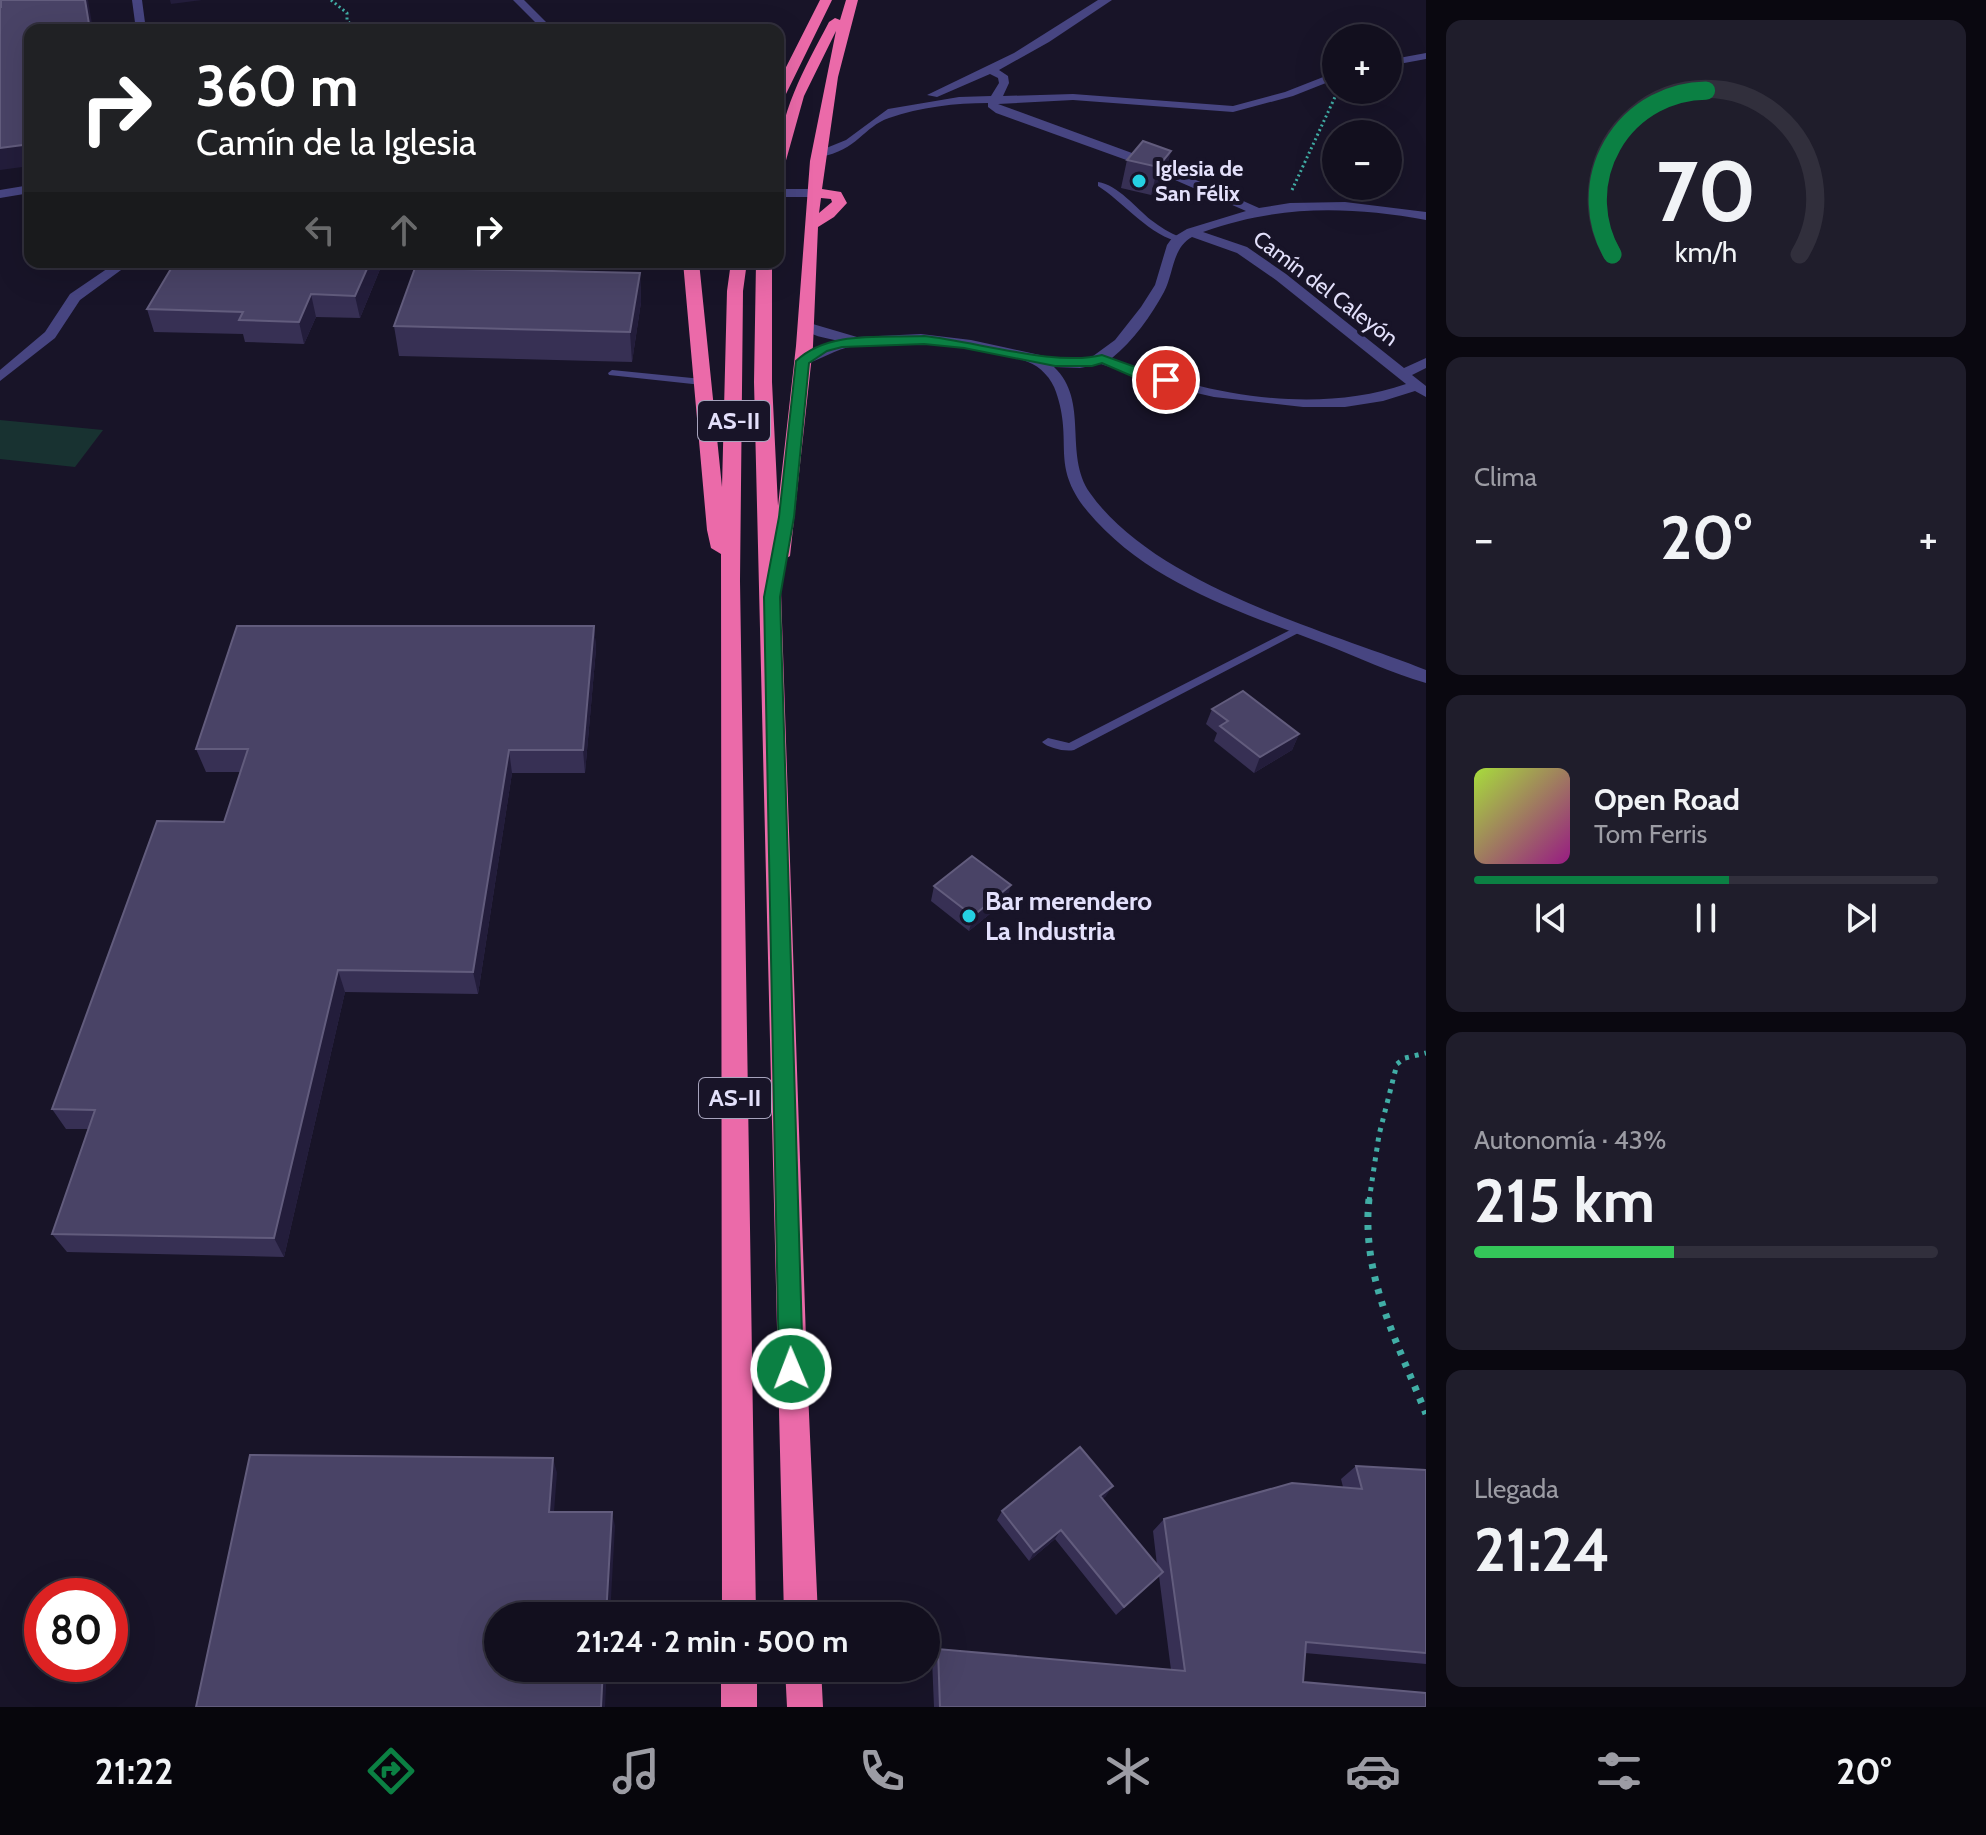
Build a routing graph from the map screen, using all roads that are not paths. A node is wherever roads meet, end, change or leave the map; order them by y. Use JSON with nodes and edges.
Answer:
{"nodes":[{"id":1,"x":518,"y":0,"type":"edge"},
{"id":2,"x":819,"y":0,"type":"edge"},
{"id":3,"x":826,"y":0,"type":"edge"},
{"id":4,"x":849,"y":0,"type":"edge"},
{"id":5,"x":1107,"y":0,"type":"edge"},
{"id":6,"x":137,"y":1,"type":"edge"},
{"id":7,"x":140,"y":24,"type":"edge"},
{"id":8,"x":543,"y":24,"type":"edge"},
{"id":9,"x":786,"y":46,"type":"dead end"},
{"id":10,"x":1423,"y":56,"type":"edge"},
{"id":11,"x":1402,"y":60,"type":"edge"},
{"id":12,"x":990,"y":70,"type":"junction"},
{"id":13,"x":1322,"y":81,"type":"edge"},
{"id":14,"x":784,"y":84,"type":"edge"},
{"id":15,"x":995,"y":99,"type":"junction"},
{"id":16,"x":882,"y":116,"type":"junction"},
{"id":17,"x":784,"y":143,"type":"edge"},
{"id":18,"x":819,"y":160,"type":"junction"},
{"id":19,"x":1101,"y":184,"type":"dead end"},
{"id":20,"x":24,"y":190,"type":"edge"},
{"id":21,"x":784,"y":193,"type":"edge"},
{"id":22,"x":815,"y":193,"type":"junction"},
{"id":23,"x":0,"y":194,"type":"edge"},
{"id":24,"x":1259,"y":212,"type":"junction"},
{"id":25,"x":1426,"y":216,"type":"edge"},
{"id":26,"x":812,"y":224,"type":"junction"},
{"id":27,"x":1191,"y":232,"type":"junction"},
{"id":28,"x":1177,"y":239,"type":"junction"},
{"id":29,"x":117,"y":268,"type":"edge"},
{"id":30,"x":692,"y":268,"type":"edge"},
{"id":31,"x":738,"y":268,"type":"edge"},
{"id":32,"x":764,"y":268,"type":"edge"},
{"id":33,"x":802,"y":329,"type":"junction"},
{"id":34,"x":863,"y":341,"type":"junction"},
{"id":35,"x":823,"y":348,"type":"junction"},
{"id":36,"x":1035,"y":359,"type":"junction"},
{"id":37,"x":1102,"y":359,"type":"junction"},
{"id":38,"x":803,"y":361,"type":"junction"},
{"id":39,"x":1426,"y":362,"type":"edge"},
{"id":40,"x":612,"y":373,"type":"dead end"},
{"id":41,"x":1403,"y":374,"type":"junction"},
{"id":42,"x":0,"y":377,"type":"edge"},
{"id":43,"x":702,"y":382,"type":"junction"},
{"id":44,"x":1421,"y":390,"type":"edge"},
{"id":45,"x":730,"y":581,"type":"junction"},
{"id":46,"x":772,"y":597,"type":"junction"},
{"id":47,"x":1300,"y":628,"type":"junction"},
{"id":48,"x":1426,"y":677,"type":"edge"},
{"id":49,"x":1048,"y":742,"type":"dead end"},
{"id":50,"x":739,"y":1602,"type":"edge"},
{"id":51,"x":800,"y":1602,"type":"edge"},
{"id":52,"x":739,"y":1682,"type":"edge"},
{"id":53,"x":804,"y":1682,"type":"edge"},
{"id":54,"x":739,"y":1707,"type":"edge"},
{"id":55,"x":805,"y":1707,"type":"edge"}],
"edges":[{"from":1,"to":8,"type":"street"},
{"from":2,"to":9,"type":"highway"},
{"from":3,"to":14,"type":"highway"},
{"from":4,"to":17,"type":"highway"},
{"from":4,"to":18,"type":"highway"},
{"from":5,"to":12,"type":"street"},
{"from":6,"to":7,"type":"street"},
{"from":10,"to":11,"type":"street"},
{"from":12,"to":15,"type":"street"},
{"from":12,"to":16,"type":"street"},
{"from":13,"to":15,"type":"street"},
{"from":15,"to":16,"type":"street"},
{"from":15,"to":24,"type":"street"},
{"from":16,"to":18,"type":"street"},
{"from":18,"to":22,"type":"highway"},
{"from":19,"to":28,"type":"lane"},
{"from":20,"to":23,"type":"street"},
{"from":21,"to":22,"type":"street"},
{"from":22,"to":26,"type":"highway"},
{"from":22,"to":26,"type":"highway"},
{"from":24,"to":25,"type":"street"},
{"from":24,"to":27,"type":"street"},
{"from":26,"to":33,"type":"highway"},
{"from":27,"to":28,"type":"street"},
{"from":27,"to":41,"type":"street","name":"Camín del Caleyón"},
{"from":28,"to":37,"type":"street"},
{"from":29,"to":42,"type":"street"},
{"from":30,"to":43,"type":"highway"},
{"from":31,"to":45,"type":"highway","number":"AS-II"},
{"from":32,"to":46,"type":"highway","number":"AS-II"},
{"from":33,"to":34,"type":"street"},
{"from":33,"to":35,"type":"street"},
{"from":33,"to":38,"type":"highway"},
{"from":34,"to":35,"type":"street"},
{"from":34,"to":36,"type":"street"},
{"from":35,"to":38,"type":"street"},
{"from":36,"to":37,"type":"street"},
{"from":36,"to":47,"type":"street"},
{"from":37,"to":44,"type":"street"},
{"from":38,"to":46,"type":"highway"},
{"from":39,"to":41,"type":"street"},
{"from":40,"to":43,"type":"lane"},
{"from":41,"to":44,"type":"street","name":"Camín del Caleyón"},
{"from":43,"to":45,"type":"highway"},
{"from":45,"to":50,"type":"highway","number":"AS-II"},
{"from":46,"to":51,"type":"highway","number":"AS-II"},
{"from":47,"to":48,"type":"street"},
{"from":47,"to":49,"type":"lane"},
{"from":52,"to":54,"type":"highway"},
{"from":53,"to":55,"type":"highway"}]}
